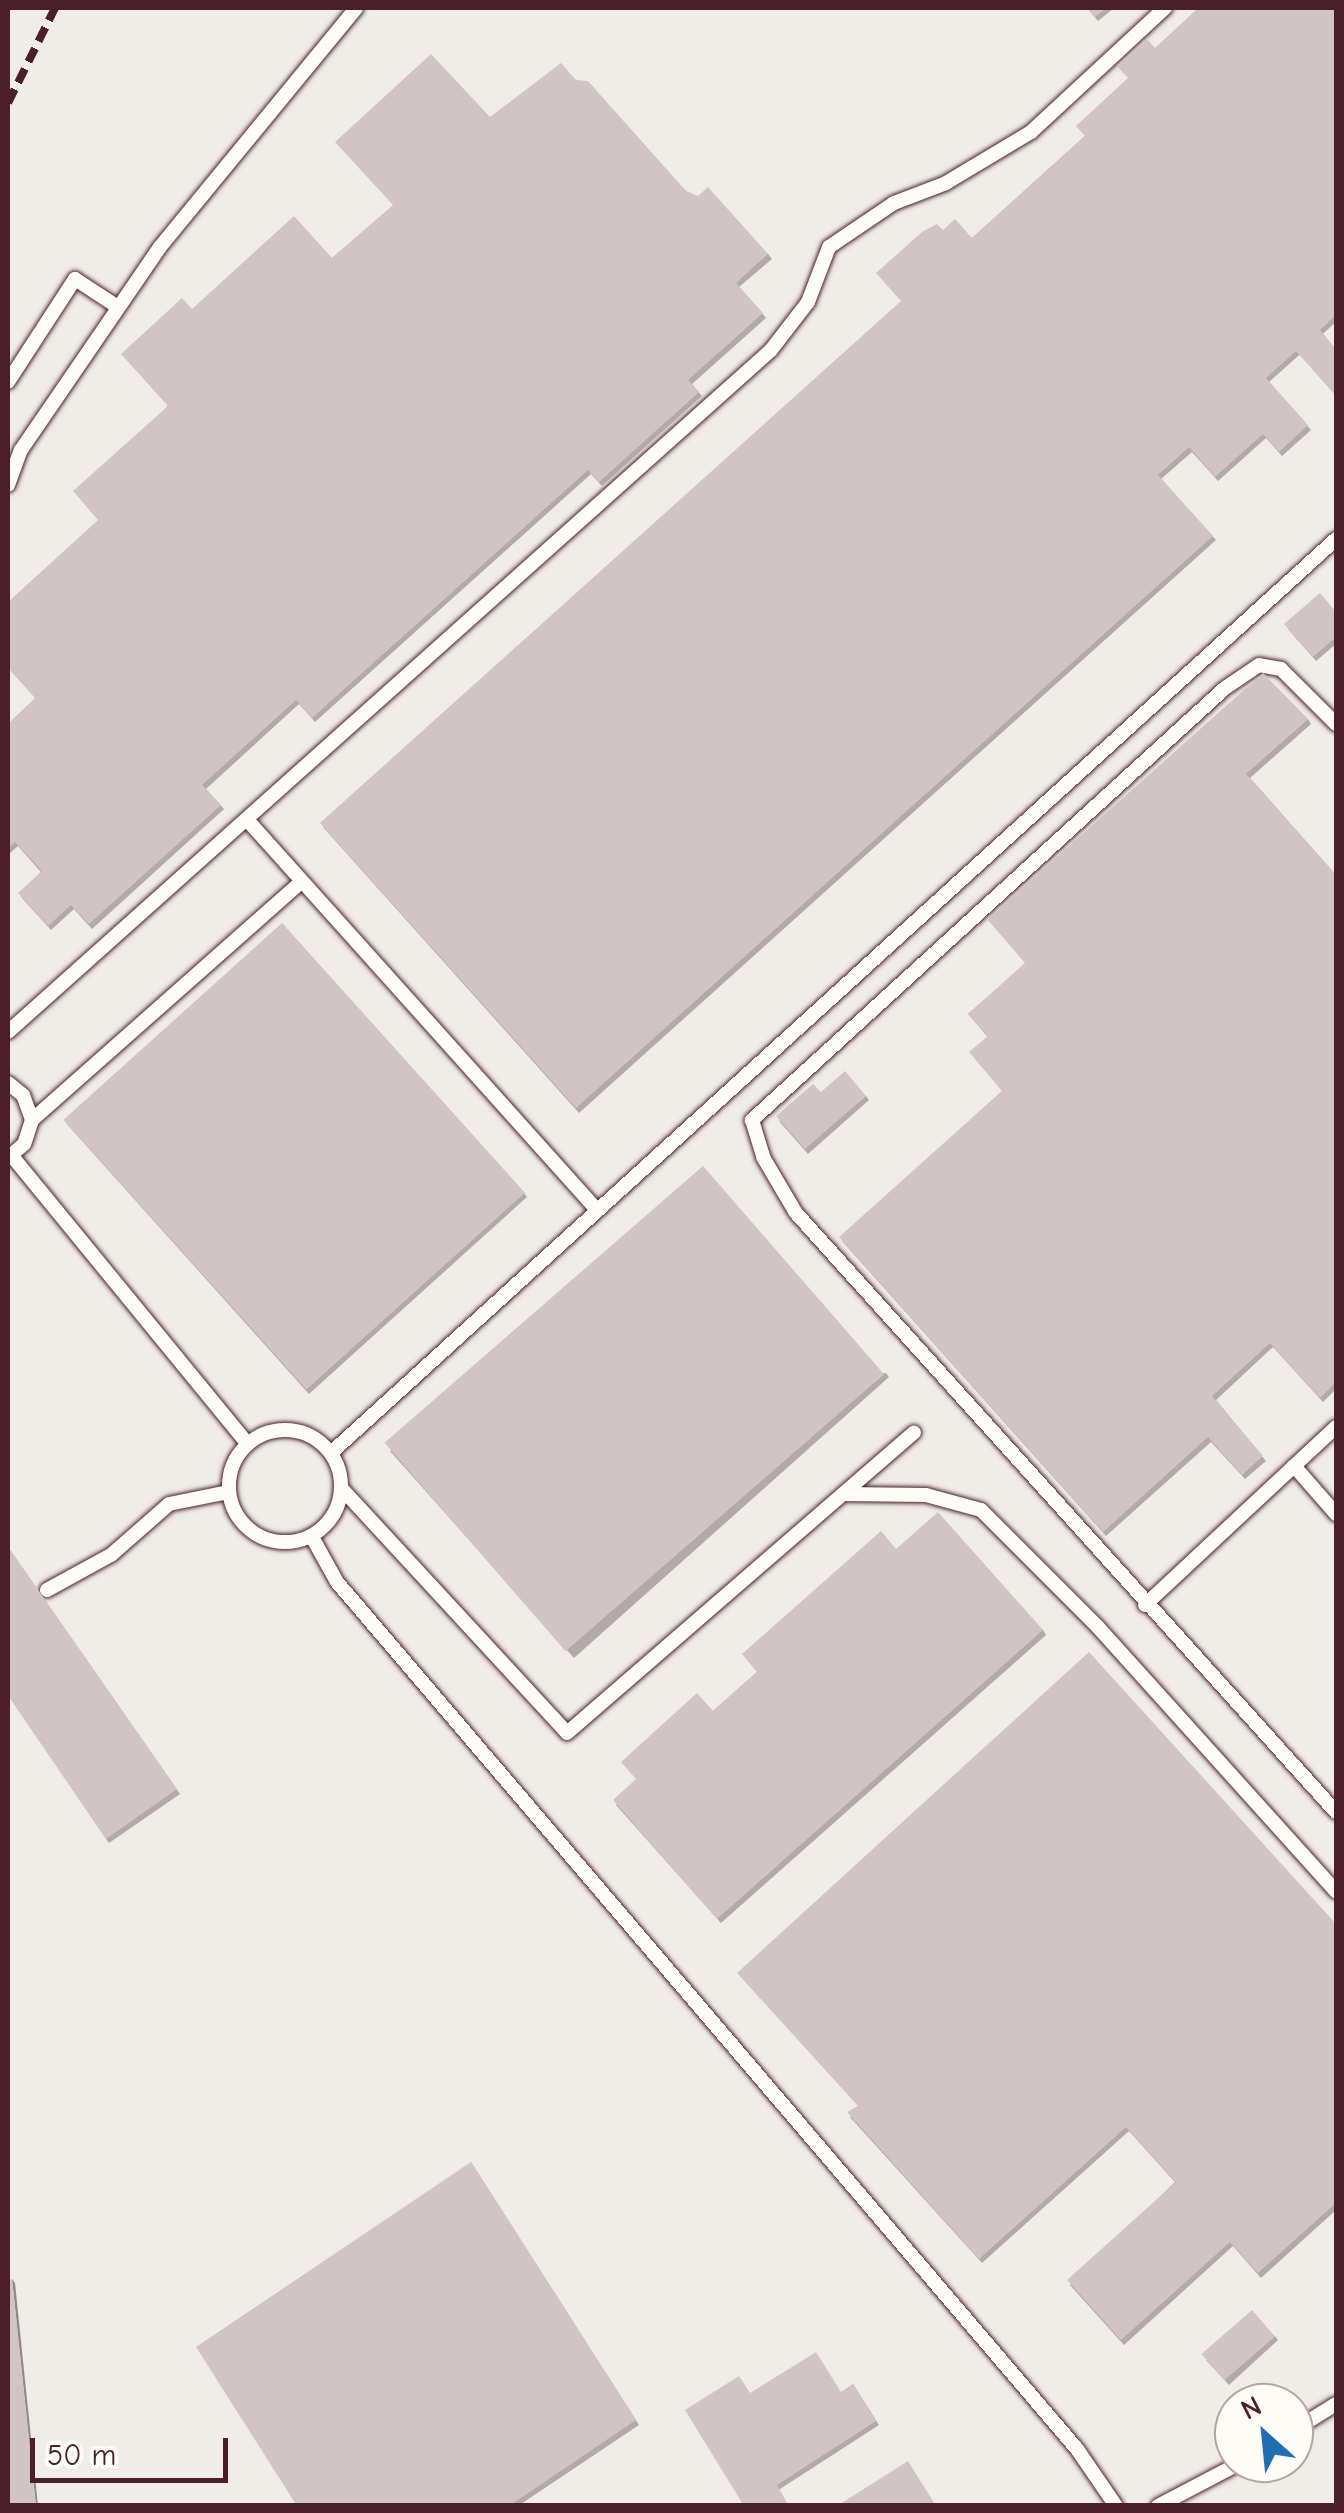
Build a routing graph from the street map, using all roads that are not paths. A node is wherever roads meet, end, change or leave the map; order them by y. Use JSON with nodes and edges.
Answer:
{"nodes":[{"id":1,"x":356,"y":8,"type":"edge"},
{"id":2,"x":1165,"y":8,"type":"edge"},
{"id":3,"x":118,"y":307,"type":"junction"},
{"id":4,"x":8,"y":382,"type":"edge"},
{"id":5,"x":8,"y":486,"type":"edge"},
{"id":6,"x":1336,"y":539,"type":"edge"},
{"id":7,"x":1336,"y":724,"type":"edge"},
{"id":8,"x":250,"y":822,"type":"junction"},
{"id":9,"x":301,"y":882,"type":"junction"},
{"id":10,"x":8,"y":1032,"type":"edge"},
{"id":11,"x":8,"y":1082,"type":"edge"},
{"id":12,"x":32,"y":1120,"type":"junction"},
{"id":13,"x":10,"y":1157,"type":"edge"},
{"id":14,"x":597,"y":1210,"type":"junction"},
{"id":15,"x":1336,"y":1427,"type":"edge"},
{"id":16,"x":914,"y":1432,"type":"dead end"},
{"id":17,"x":247,"y":1443,"type":"junction"},
{"id":18,"x":332,"y":1452,"type":"junction"},
{"id":19,"x":1294,"y":1466,"type":"junction"},
{"id":20,"x":343,"y":1490,"type":"junction"},
{"id":21,"x":228,"y":1492,"type":"junction"},
{"id":22,"x":843,"y":1494,"type":"junction"},
{"id":23,"x":1336,"y":1514,"type":"edge"},
{"id":24,"x":312,"y":1537,"type":"junction"},
{"id":25,"x":47,"y":1590,"type":"dead end"},
{"id":26,"x":1146,"y":1605,"type":"junction"},
{"id":27,"x":1336,"y":1812,"type":"edge"},
{"id":28,"x":1336,"y":1891,"type":"edge"},
{"id":29,"x":1336,"y":2404,"type":"edge"},
{"id":30,"x":1314,"y":2418,"type":"edge"},
{"id":31,"x":1214,"y":2477,"type":"edge"},
{"id":32,"x":1116,"y":2506,"type":"edge"},
{"id":33,"x":1158,"y":2506,"type":"edge"}],
"edges":[{"from":1,"to":3,"type":"lane"},
{"from":2,"to":8,"type":"lane"},
{"from":3,"to":4,"type":"lane"},
{"from":3,"to":5,"type":"lane"},
{"from":6,"to":14,"type":"lane"},
{"from":7,"to":26,"type":"lane"},
{"from":8,"to":9,"type":"lane"},
{"from":8,"to":10,"type":"lane"},
{"from":9,"to":12,"type":"lane"},
{"from":9,"to":14,"type":"lane"},
{"from":11,"to":12,"type":"lane"},
{"from":12,"to":13,"type":"lane"},
{"from":13,"to":17,"type":"lane"},
{"from":14,"to":18,"type":"lane"},
{"from":15,"to":19,"type":"lane"},
{"from":16,"to":22,"type":"lane"},
{"from":17,"to":18,"type":"lane"},
{"from":17,"to":21,"type":"lane"},
{"from":18,"to":20,"type":"lane"},
{"from":19,"to":23,"type":"lane"},
{"from":19,"to":26,"type":"lane"},
{"from":20,"to":22,"type":"lane"},
{"from":20,"to":24,"type":"lane"},
{"from":21,"to":24,"type":"lane"},
{"from":21,"to":25,"type":"lane"},
{"from":22,"to":28,"type":"lane"},
{"from":24,"to":32,"type":"lane"},
{"from":26,"to":27,"type":"lane"},
{"from":29,"to":30,"type":"lane"},
{"from":31,"to":33,"type":"lane"}]}
